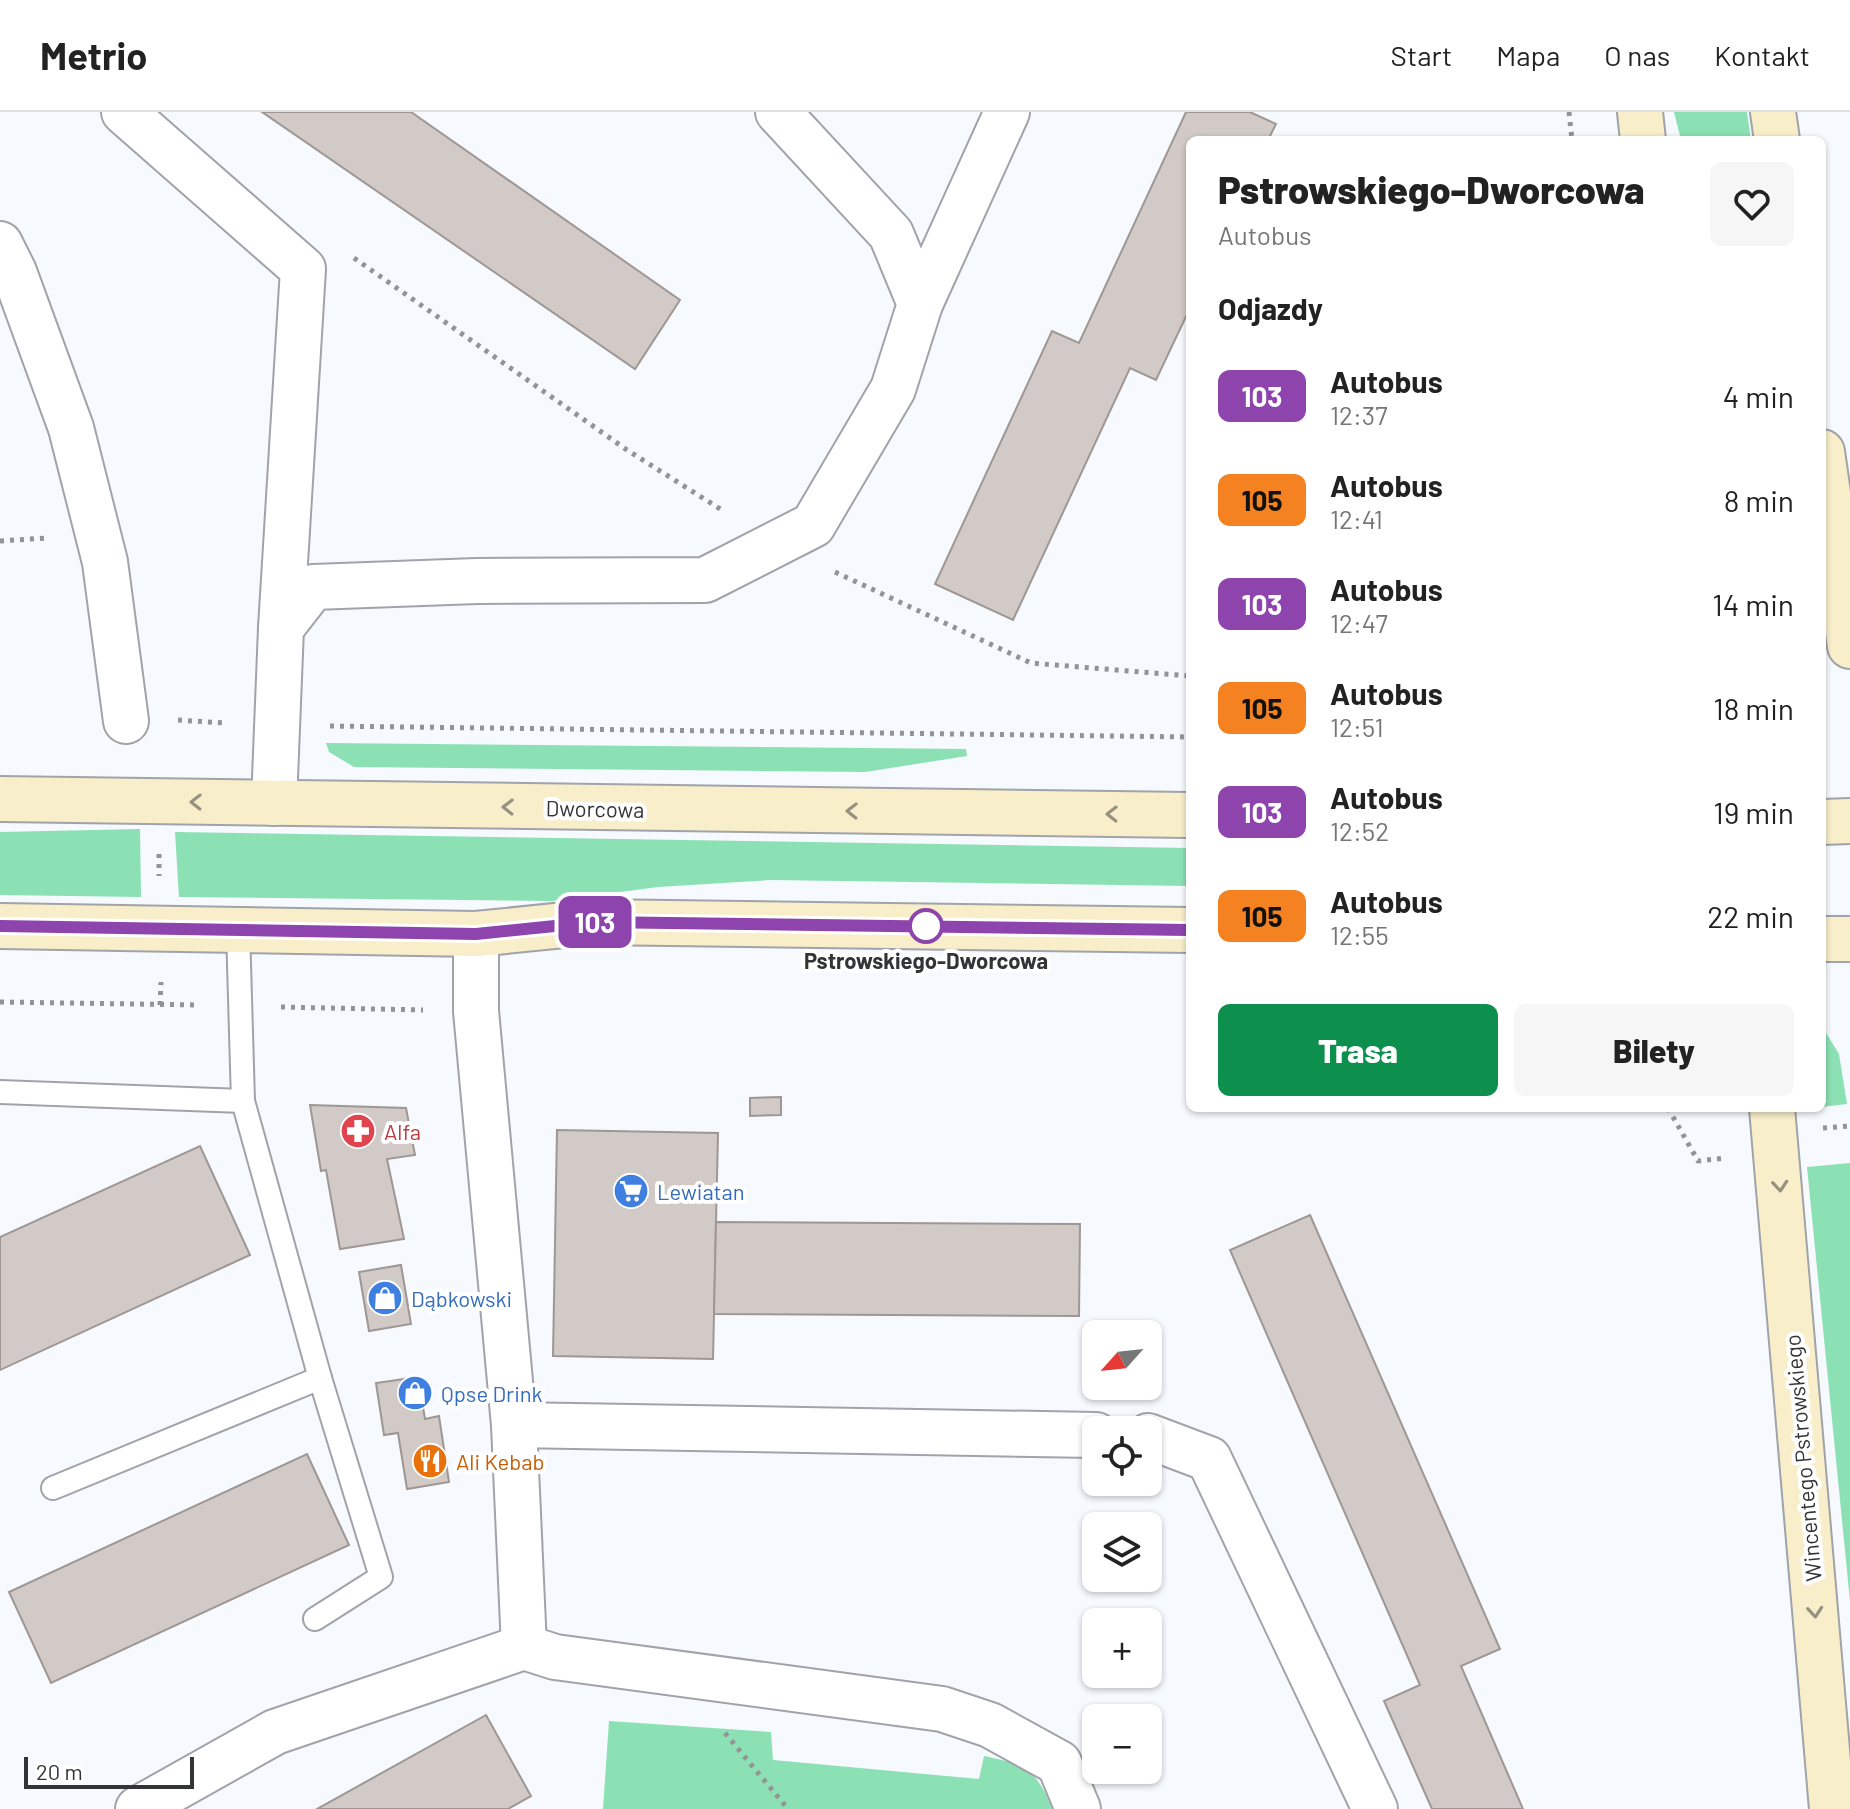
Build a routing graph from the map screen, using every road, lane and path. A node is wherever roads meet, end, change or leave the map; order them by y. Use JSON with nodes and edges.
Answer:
{"nodes":[{"id":1,"x":124,"y":112,"type":"edge"},
{"id":2,"x":778,"y":112,"type":"edge"},
{"id":3,"x":1007,"y":112,"type":"edge"},
{"id":4,"x":1569,"y":112,"type":"edge"},
{"id":5,"x":1640,"y":112,"type":"edge"},
{"id":6,"x":1773,"y":112,"type":"edge"},
{"id":7,"x":1572,"y":136,"type":"edge"},
{"id":8,"x":1643,"y":136,"type":"edge"},
{"id":9,"x":1776,"y":136,"type":"edge"},
{"id":10,"x":0,"y":244,"type":"edge"},
{"id":11,"x":353,"y":257,"type":"dead end"},
{"id":12,"x":920,"y":304,"type":"junction"},
{"id":13,"x":1826,"y":480,"type":"edge"},
{"id":14,"x":775,"y":544,"type":"junction"},
{"id":15,"x":281,"y":628,"type":"junction"},
{"id":16,"x":1850,"y":646,"type":"edge"},
{"id":17,"x":1186,"y":676,"type":"edge"},
{"id":18,"x":169,"y":720,"type":"dead end"},
{"id":19,"x":126,"y":721,"type":"dead end"},
{"id":20,"x":276,"y":726,"type":"junction"},
{"id":21,"x":1186,"y":737,"type":"edge"},
{"id":22,"x":0,"y":799,"type":"edge"},
{"id":23,"x":274,"y":803,"type":"junction"},
{"id":24,"x":1186,"y":815,"type":"edge"},
{"id":25,"x":1850,"y":821,"type":"edge"},
{"id":26,"x":1826,"y":822,"type":"edge"},
{"id":27,"x":0,"y":926,"type":"edge"},
{"id":28,"x":238,"y":929,"type":"junction"},
{"id":29,"x":1186,"y":930,"type":"edge"},
{"id":30,"x":476,"y":934,"type":"junction"},
{"id":31,"x":1826,"y":939,"type":"edge"},
{"id":32,"x":1850,"y":939,"type":"edge"},
{"id":33,"x":0,"y":1092,"type":"edge"},
{"id":34,"x":243,"y":1101,"type":"junction"},
{"id":35,"x":1670,"y":1112,"type":"edge"},
{"id":36,"x":1773,"y":1112,"type":"edge"},
{"id":37,"x":1698,"y":1161,"type":"dead end"},
{"id":38,"x":320,"y":1378,"type":"junction"},
{"id":39,"x":514,"y":1425,"type":"junction"},
{"id":40,"x":1082,"y":1435,"type":"edge"},
{"id":41,"x":1162,"y":1441,"type":"edge"},
{"id":42,"x":53,"y":1488,"type":"dead end"},
{"id":43,"x":315,"y":1619,"type":"dead end"},
{"id":44,"x":524,"y":1647,"type":"junction"},
{"id":45,"x":696,"y":1675,"type":"junction"},
{"id":46,"x":138,"y":1809,"type":"edge"},
{"id":47,"x":788,"y":1809,"type":"edge"},
{"id":48,"x":1078,"y":1809,"type":"edge"},
{"id":49,"x":1375,"y":1809,"type":"edge"},
{"id":50,"x":1832,"y":1809,"type":"edge"}],
"edges":[{"from":1,"to":15,"type":"street"},
{"from":2,"to":12,"type":"street"},
{"from":3,"to":12,"type":"street"},
{"from":4,"to":7,"type":"path"},
{"from":5,"to":8,"type":"street"},
{"from":6,"to":9,"type":"street"},
{"from":10,"to":19,"type":"street"},
{"from":11,"to":14,"type":"path"},
{"from":12,"to":14,"type":"street"},
{"from":13,"to":16,"type":"street"},
{"from":14,"to":15,"type":"street"},
{"from":14,"to":17,"type":"path"},
{"from":15,"to":20,"type":"street"},
{"from":18,"to":20,"type":"path"},
{"from":20,"to":21,"type":"path"},
{"from":20,"to":23,"type":"street"},
{"from":23,"to":22,"type":"street","name":"Dworcowa","one_way":true},
{"from":24,"to":23,"type":"street","name":"Dworcowa","one_way":true},
{"from":25,"to":26,"type":"street"},
{"from":27,"to":28,"type":"street"},
{"from":28,"to":30,"type":"street"},
{"from":28,"to":34,"type":"lane"},
{"from":29,"to":30,"type":"street"},
{"from":30,"to":39,"type":"street"},
{"from":31,"to":32,"type":"street"},
{"from":33,"to":34,"type":"lane"},
{"from":34,"to":38,"type":"lane"},
{"from":35,"to":37,"type":"path"},
{"from":36,"to":50,"type":"street","name":"Wincentego Pstrowskiego","one_way":true},
{"from":38,"to":42,"type":"lane"},
{"from":38,"to":43,"type":"lane"},
{"from":39,"to":40,"type":"street"},
{"from":39,"to":44,"type":"street"},
{"from":41,"to":49,"type":"street"},
{"from":44,"to":45,"type":"street"},
{"from":44,"to":46,"type":"street"},
{"from":45,"to":47,"type":"path"},
{"from":45,"to":48,"type":"street"}]}
